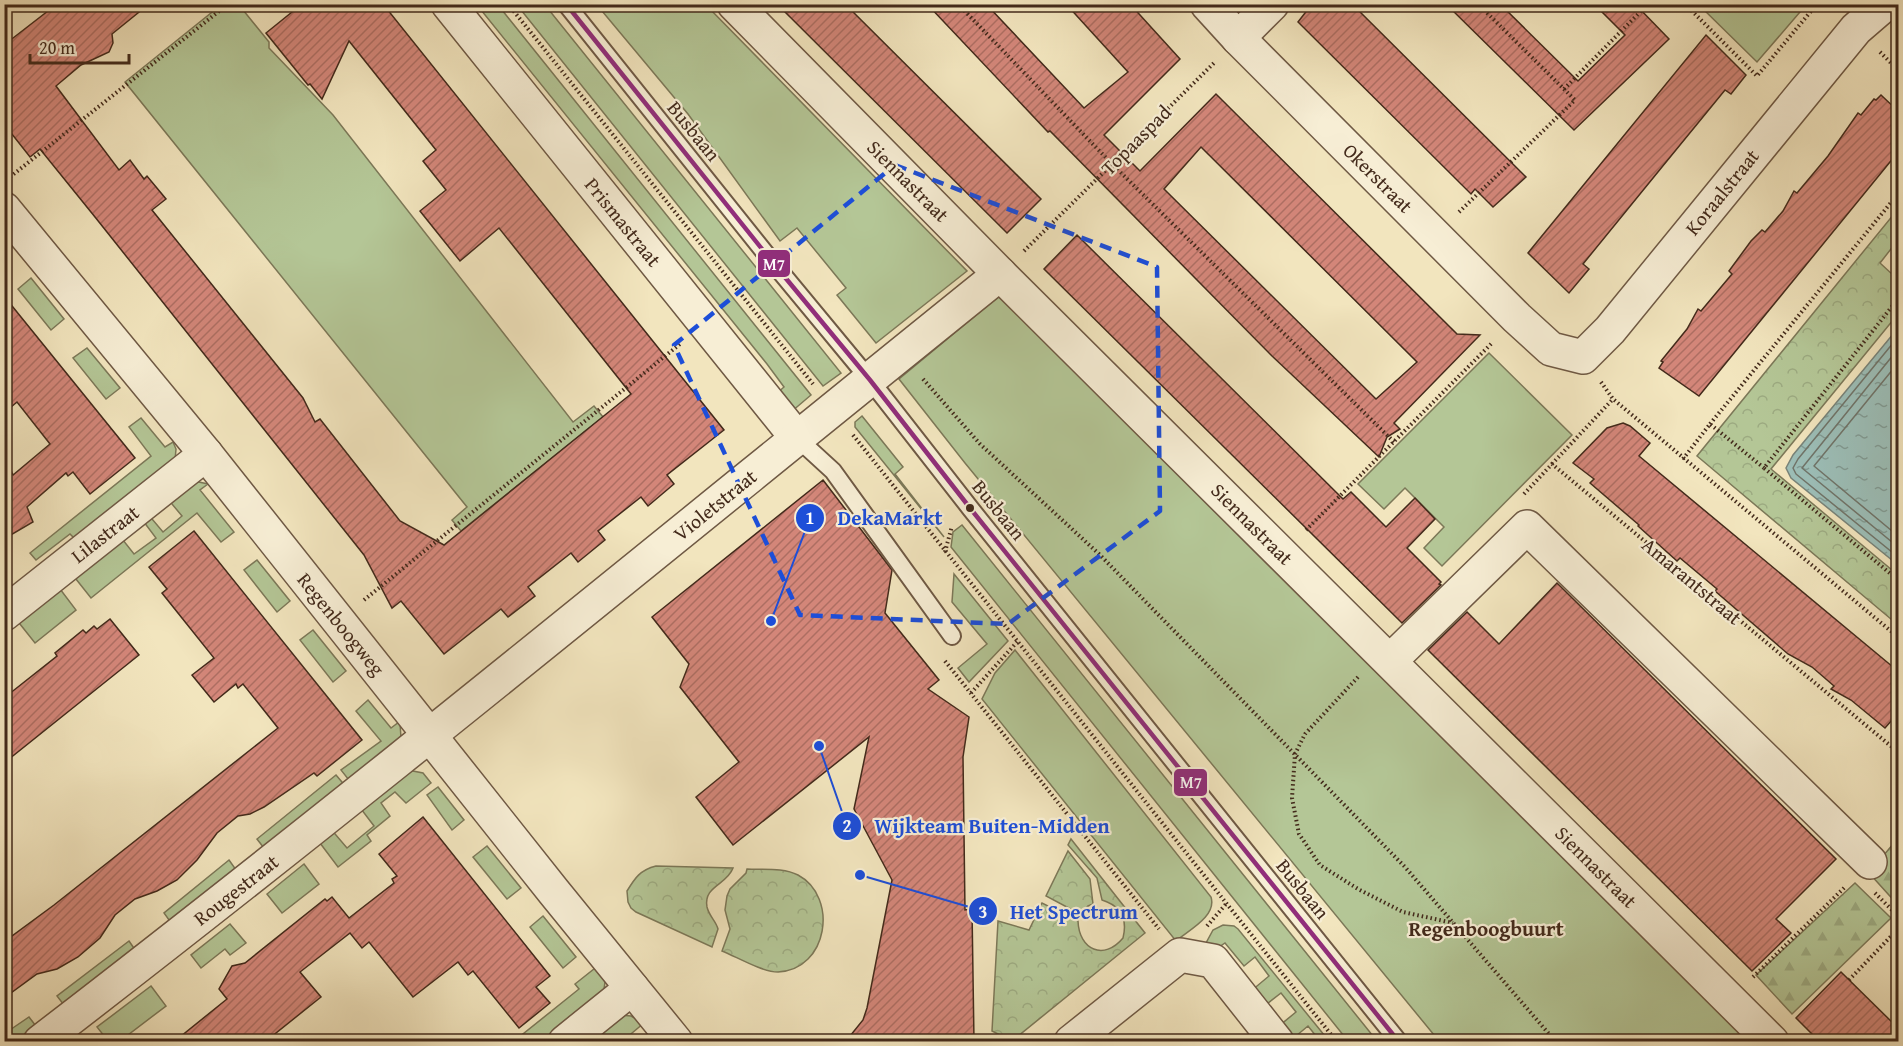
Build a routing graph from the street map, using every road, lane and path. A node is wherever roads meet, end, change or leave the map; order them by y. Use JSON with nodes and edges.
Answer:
{"nodes":[{"id":1,"x":228,"y":4,"type":"edge"},
{"id":2,"x":448,"y":4,"type":"edge"},
{"id":3,"x":508,"y":4,"type":"edge"},
{"id":4,"x":566,"y":4,"type":"edge"},
{"id":5,"x":734,"y":4,"type":"edge"},
{"id":6,"x":958,"y":4,"type":"edge"},
{"id":7,"x":1207,"y":4,"type":"edge"},
{"id":8,"x":1272,"y":4,"type":"edge"},
{"id":9,"x":1478,"y":4,"type":"edge"},
{"id":10,"x":1648,"y":4,"type":"edge"},
{"id":11,"x":1685,"y":4,"type":"edge"},
{"id":12,"x":1817,"y":4,"type":"edge"},
{"id":13,"x":1885,"y":4,"type":"edge"},
{"id":14,"x":1238,"y":38,"type":"junction"},
{"id":15,"x":1564,"y":89,"type":"junction"},
{"id":16,"x":1112,"y":164,"type":"junction"},
{"id":17,"x":4,"y":181,"type":"edge"},
{"id":18,"x":1899,"y":194,"type":"edge"},
{"id":19,"x":4,"y":208,"type":"edge"},
{"id":20,"x":1435,"y":235,"type":"junction"},
{"id":21,"x":1000,"y":274,"type":"junction"},
{"id":22,"x":1899,"y":299,"type":"edge"},
{"id":23,"x":1517,"y":318,"type":"junction"},
{"id":24,"x":705,"y":324,"type":"junction"},
{"id":25,"x":901,"y":354,"type":"junction"},
{"id":26,"x":1583,"y":357,"type":"junction"},
{"id":27,"x":870,"y":380,"type":"junction"},
{"id":28,"x":1613,"y":399,"type":"junction"},
{"id":29,"x":833,"y":410,"type":"junction"},
{"id":30,"x":1710,"y":424,"type":"junction"},
{"id":31,"x":797,"y":438,"type":"junction"},
{"id":32,"x":1394,"y":442,"type":"junction"},
{"id":33,"x":206,"y":454,"type":"junction"},
{"id":34,"x":1683,"y":459,"type":"junction"},
{"id":35,"x":1552,"y":464,"type":"junction"},
{"id":36,"x":1764,"y":468,"type":"junction"},
{"id":37,"x":953,"y":522,"type":"dead end"},
{"id":38,"x":1527,"y":527,"type":"junction"},
{"id":39,"x":945,"y":552,"type":"junction"},
{"id":40,"x":1282,"y":554,"type":"junction"},
{"id":41,"x":1899,"y":580,"type":"edge"},
{"id":42,"x":4,"y":614,"type":"edge"},
{"id":43,"x":338,"y":621,"type":"junction"},
{"id":44,"x":952,"y":636,"type":"joint"},
{"id":45,"x":1899,"y":637,"type":"edge"},
{"id":46,"x":1018,"y":641,"type":"junction"},
{"id":47,"x":1390,"y":661,"type":"junction"},
{"id":48,"x":971,"y":693,"type":"junction"},
{"id":49,"x":430,"y":736,"type":"junction"},
{"id":50,"x":1899,"y":752,"type":"edge"},
{"id":51,"x":1295,"y":754,"type":"junction"},
{"id":52,"x":1870,"y":862,"type":"joint"},
{"id":53,"x":1454,"y":924,"type":"junction"},
{"id":54,"x":1899,"y":929,"type":"edge"},
{"id":55,"x":1180,"y":955,"type":"junction"},
{"id":56,"x":1849,"y":980,"type":"dead end"},
{"id":57,"x":632,"y":988,"type":"junction"},
{"id":58,"x":1729,"y":999,"type":"junction"},
{"id":59,"x":40,"y":1041,"type":"edge"},
{"id":60,"x":565,"y":1041,"type":"edge"},
{"id":61,"x":675,"y":1041,"type":"edge"},
{"id":62,"x":1071,"y":1041,"type":"edge"},
{"id":63,"x":1277,"y":1041,"type":"edge"},
{"id":64,"x":1337,"y":1041,"type":"edge"},
{"id":65,"x":1399,"y":1041,"type":"edge"},
{"id":66,"x":1556,"y":1041,"type":"edge"},
{"id":67,"x":1772,"y":1041,"type":"edge"}],
"edges":[{"from":1,"to":17,"type":"path"},
{"from":2,"to":24,"type":"street","name":"Prismastraat"},
{"from":3,"to":29,"type":"path"},
{"from":4,"to":27,"type":"lane","name":"Busbaan"},
{"from":5,"to":21,"type":"street","name":"Siennastraat"},
{"from":6,"to":16,"type":"path"},
{"from":7,"to":14,"type":"street","name":"Okerstraat"},
{"from":8,"to":14,"type":"street"},
{"from":9,"to":15,"type":"path"},
{"from":10,"to":15,"type":"path"},
{"from":11,"to":12,"type":"path"},
{"from":13,"to":26,"type":"street","name":"Koraalstraat"},
{"from":14,"to":16,"type":"path","name":"Topaaspad"},
{"from":14,"to":20,"type":"street","name":"Okerstraat"},
{"from":15,"to":20,"type":"path"},
{"from":16,"to":21,"type":"path","name":"Topaaspad"},
{"from":16,"to":32,"type":"path"},
{"from":18,"to":30,"type":"path"},
{"from":19,"to":33,"type":"street","name":"Regenboogweg"},
{"from":20,"to":23,"type":"street","name":"Okerstraat"},
{"from":21,"to":25,"type":"street","name":"Violetstraat"},
{"from":21,"to":40,"type":"street","name":"Siennastraat"},
{"from":22,"to":36,"type":"path"},
{"from":23,"to":26,"type":"street","name":"Okerstraat"},
{"from":23,"to":32,"type":"path"},
{"from":24,"to":31,"type":"street","name":"Prismastraat"},
{"from":24,"to":43,"type":"path"},
{"from":25,"to":27,"type":"street","name":"Violetstraat"},
{"from":25,"to":51,"type":"path"},
{"from":26,"to":28,"type":"path"},
{"from":27,"to":29,"type":"street","name":"Violetstraat"},
{"from":27,"to":65,"type":"lane","name":"Busbaan"},
{"from":28,"to":34,"type":"path"},
{"from":28,"to":35,"type":"path"},
{"from":29,"to":31,"type":"street","name":"Violetstraat"},
{"from":29,"to":39,"type":"path"},
{"from":30,"to":34,"type":"path"},
{"from":30,"to":36,"type":"path"},
{"from":31,"to":44,"type":"lane"},
{"from":31,"to":49,"type":"street","name":"Violetstraat"},
{"from":32,"to":40,"type":"path"},
{"from":33,"to":42,"type":"street","name":"Lilastraat"},
{"from":33,"to":43,"type":"street","name":"Regenboogweg"},
{"from":34,"to":45,"type":"path"},
{"from":35,"to":38,"type":"path"},
{"from":35,"to":50,"type":"path","name":"Amarantstraat"},
{"from":36,"to":41,"type":"path"},
{"from":37,"to":39,"type":"path"},
{"from":38,"to":47,"type":"street"},
{"from":38,"to":52,"type":"street"},
{"from":39,"to":46,"type":"path"},
{"from":40,"to":47,"type":"street","name":"Siennastraat"},
{"from":43,"to":49,"type":"street","name":"Regenboogweg"},
{"from":44,"to":48,"type":"path"},
{"from":46,"to":48,"type":"path"},
{"from":46,"to":64,"type":"path"},
{"from":47,"to":51,"type":"path"},
{"from":47,"to":58,"type":"street","name":"Siennastraat"},
{"from":48,"to":55,"type":"path"},
{"from":49,"to":57,"type":"street","name":"Regenboogweg"},
{"from":49,"to":59,"type":"street","name":"Rougestraat"},
{"from":51,"to":53,"type":"path"},
{"from":51,"to":53,"type":"path"},
{"from":52,"to":58,"type":"path"},
{"from":53,"to":66,"type":"path"},
{"from":54,"to":56,"type":"path"},
{"from":55,"to":62,"type":"street"},
{"from":55,"to":63,"type":"street"},
{"from":57,"to":60,"type":"street"},
{"from":57,"to":61,"type":"street","name":"Regenboogweg"},
{"from":58,"to":67,"type":"street","name":"Siennastraat"}]}
